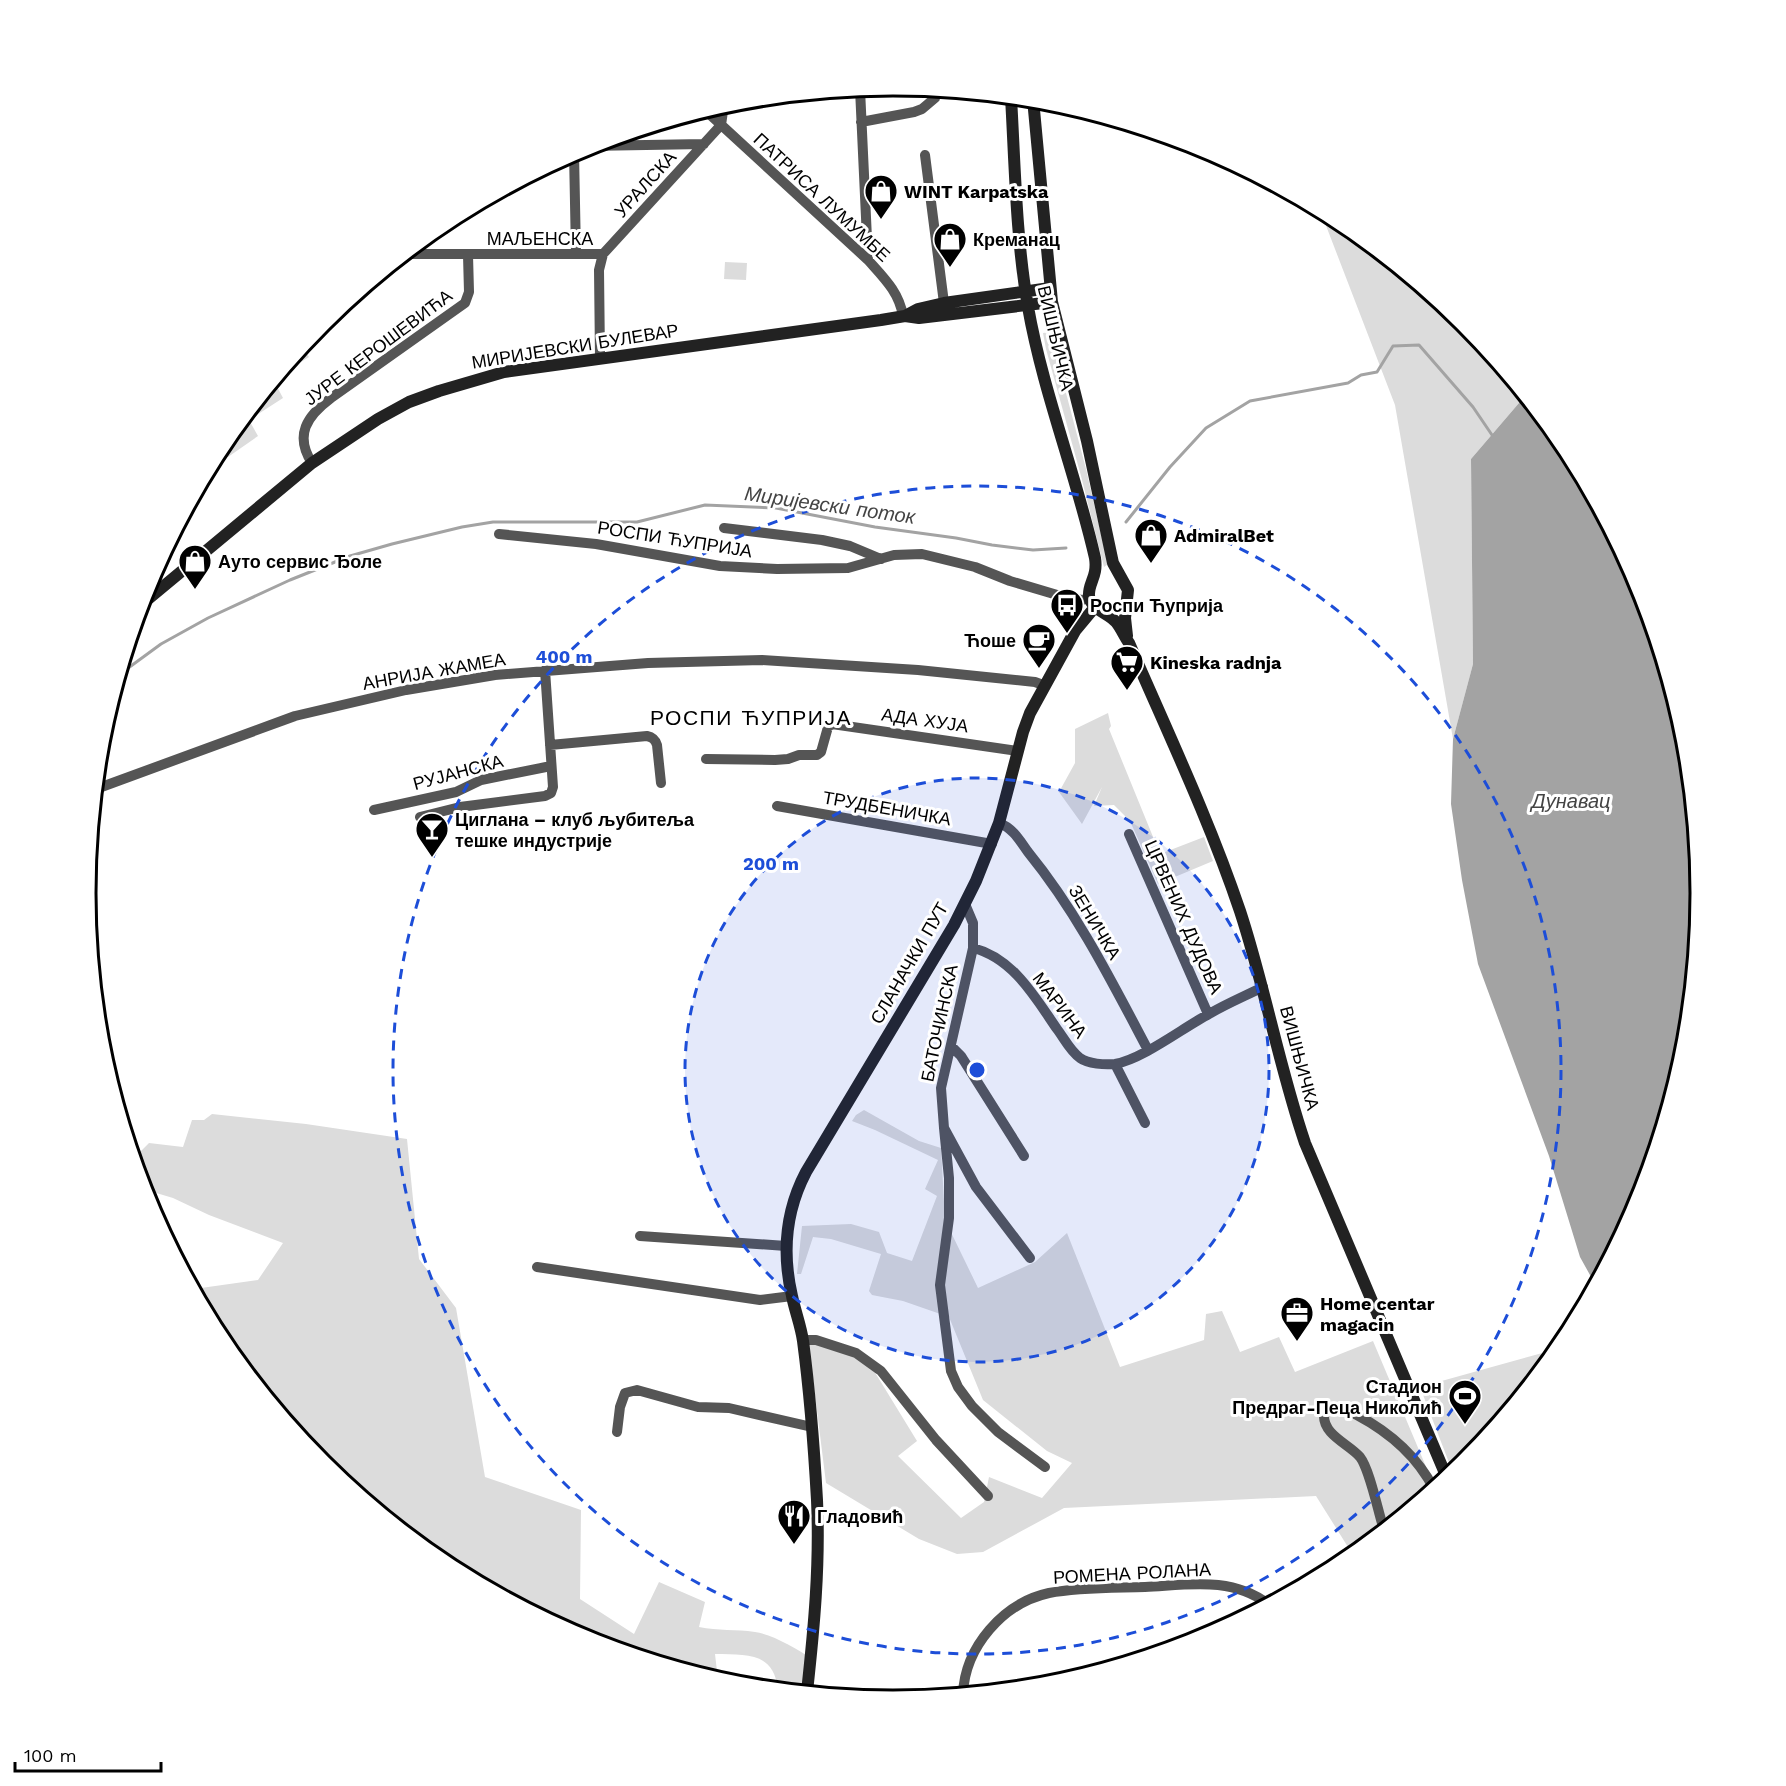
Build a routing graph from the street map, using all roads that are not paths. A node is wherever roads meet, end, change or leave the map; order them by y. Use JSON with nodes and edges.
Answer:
{"nodes":[{"id":1,"x":860,"y":97,"type":"edge"},
{"id":2,"x":935,"y":98,"type":"dead end"},
{"id":3,"x":1011,"y":105,"type":"edge"},
{"id":4,"x":1034,"y":109,"type":"edge"},
{"id":5,"x":723,"y":115,"type":"edge"},
{"id":6,"x":712,"y":117,"type":"edge"},
{"id":7,"x":861,"y":122,"type":"junction"},
{"id":8,"x":721,"y":125,"type":"junction"},
{"id":9,"x":704,"y":144,"type":"junction"},
{"id":10,"x":618,"y":145,"type":"edge"},
{"id":11,"x":925,"y":155,"type":"dead end"},
{"id":12,"x":574,"y":163,"type":"edge"},
{"id":13,"x":417,"y":254,"type":"edge"},
{"id":14,"x":576,"y":254,"type":"junction"},
{"id":15,"x":603,"y":254,"type":"junction"},
{"id":16,"x":468,"y":255,"type":"junction"},
{"id":17,"x":868,"y":260,"type":"junction"},
{"id":18,"x":1050,"y":288,"type":"junction"},
{"id":19,"x":1026,"y":291,"type":"junction"},
{"id":20,"x":1052,"y":302,"type":"junction"},
{"id":21,"x":944,"y":303,"type":"junction"},
{"id":22,"x":1028,"y":305,"type":"junction"},
{"id":23,"x":904,"y":316,"type":"junction"},
{"id":24,"x":600,"y":358,"type":"junction"},
{"id":25,"x":312,"y":463,"type":"junction"},
{"id":26,"x":723,"y":528,"type":"dead end"},
{"id":27,"x":500,"y":534,"type":"dead end"},
{"id":28,"x":881,"y":559,"type":"junction"},
{"id":29,"x":1122,"y":580,"type":"junction"},
{"id":30,"x":1093,"y":582,"type":"junction"},
{"id":31,"x":155,"y":593,"type":"edge"},
{"id":32,"x":1127,"y":601,"type":"junction"},
{"id":33,"x":1096,"y":606,"type":"junction"},
{"id":34,"x":1129,"y":643,"type":"junction"},
{"id":35,"x":545,"y":670,"type":"junction"},
{"id":36,"x":1044,"y":685,"type":"junction"},
{"id":37,"x":549,"y":745,"type":"junction"},
{"id":38,"x":1018,"y":751,"type":"junction"},
{"id":39,"x":706,"y":759,"type":"dead end"},
{"id":40,"x":551,"y":765,"type":"junction"},
{"id":41,"x":661,"y":783,"type":"dead end"},
{"id":42,"x":103,"y":786,"type":"edge"},
{"id":43,"x":777,"y":806,"type":"dead end"},
{"id":44,"x":374,"y":810,"type":"dead end"},
{"id":45,"x":420,"y":817,"type":"dead end"},
{"id":46,"x":999,"y":823,"type":"junction"},
{"id":47,"x":1129,"y":834,"type":"dead end"},
{"id":48,"x":992,"y":844,"type":"junction"},
{"id":49,"x":965,"y":904,"type":"junction"},
{"id":50,"x":973,"y":948,"type":"junction"},
{"id":51,"x":1263,"y":987,"type":"junction"},
{"id":52,"x":1208,"y":1014,"type":"junction"},
{"id":53,"x":951,"y":1046,"type":"junction"},
{"id":54,"x":1148,"y":1050,"type":"junction"},
{"id":55,"x":1115,"y":1064,"type":"junction"},
{"id":56,"x":1145,"y":1123,"type":"dead end"},
{"id":57,"x":944,"y":1128,"type":"junction"},
{"id":58,"x":1024,"y":1156,"type":"dead end"},
{"id":59,"x":640,"y":1236,"type":"dead end"},
{"id":60,"x":786,"y":1246,"type":"junction"},
{"id":61,"x":1030,"y":1258,"type":"dead end"},
{"id":62,"x":537,"y":1268,"type":"dead end"},
{"id":63,"x":792,"y":1296,"type":"junction"},
{"id":64,"x":803,"y":1340,"type":"junction"},
{"id":65,"x":812,"y":1427,"type":"junction"},
{"id":66,"x":617,"y":1432,"type":"dead end"},
{"id":67,"x":1045,"y":1467,"type":"dead end"},
{"id":68,"x":1443,"y":1469,"type":"edge"},
{"id":69,"x":1429,"y":1482,"type":"edge"},
{"id":70,"x":988,"y":1496,"type":"dead end"},
{"id":71,"x":1382,"y":1522,"type":"edge"},
{"id":72,"x":1261,"y":1600,"type":"edge"},
{"id":73,"x":808,"y":1685,"type":"edge"},
{"id":74,"x":964,"y":1686,"type":"edge"}],
"edges":[{"from":1,"to":7,"type":"street"},
{"from":2,"to":7,"type":"street"},
{"from":3,"to":19,"type":"street","name":"ВИШЊИЧКА"},
{"from":4,"to":18,"type":"street","name":"ВИШЊИЧКА"},
{"from":5,"to":8,"type":"street"},
{"from":6,"to":8,"type":"street","name":"ПАТРИСА ЛУМУМБЕ"},
{"from":7,"to":17,"type":"street"},
{"from":8,"to":9,"type":"street","name":"УРАЛСКА"},
{"from":8,"to":17,"type":"street","name":"ПАТРИСА ЛУМУМБЕ"},
{"from":9,"to":10,"type":"street"},
{"from":9,"to":15,"type":"street","name":"УРАЛСКА"},
{"from":11,"to":21,"type":"street"},
{"from":12,"to":14,"type":"street"},
{"from":13,"to":16,"type":"street","name":"МАЉЕНСКА"},
{"from":14,"to":15,"type":"street","name":"МАЉЕНСКА"},
{"from":14,"to":16,"type":"street","name":"МАЉЕНСКА"},
{"from":15,"to":24,"type":"street"},
{"from":16,"to":25,"type":"street","name":"ЈУРЕ КЕРОШЕВИЋА"},
{"from":17,"to":23,"type":"street","name":"ПАТРИСА ЛУМУМБЕ"},
{"from":18,"to":19,"type":"street","name":"МИРИЈЕВСКИ БУЛЕВАР"},
{"from":18,"to":20,"type":"street","name":"ВИШЊИЧКА"},
{"from":19,"to":21,"type":"street","name":"МИРИЈЕВСКИ БУЛЕВАР"},
{"from":19,"to":22,"type":"street","name":"ВИШЊИЧКА"},
{"from":20,"to":22,"type":"street","name":"МИРИЈЕВСКИ БУЛЕВАР"},
{"from":20,"to":29,"type":"street","name":"ВИШЊИЧКА"},
{"from":21,"to":23,"type":"street","name":"МИРИЈЕВСКИ БУЛЕВАР"},
{"from":22,"to":23,"type":"street","name":"МИРИЈЕВСКИ БУЛЕВАР"},
{"from":22,"to":30,"type":"street","name":"ВИШЊИЧКА"},
{"from":23,"to":24,"type":"street","name":"МИРИЈЕВСКИ БУЛЕВАР"},
{"from":24,"to":25,"type":"street","name":"МИРИЈЕВСКИ БУЛЕВАР"},
{"from":25,"to":31,"type":"street","name":"МИРИЈЕВСКИ БУЛЕВАР"},
{"from":26,"to":28,"type":"street"},
{"from":27,"to":28,"type":"street","name":"РОСПИ ЋУПРИЈА"},
{"from":28,"to":33,"type":"street","name":"РОСПИ ЋУПРИЈА"},
{"from":29,"to":30,"type":"street"},
{"from":29,"to":32,"type":"street","name":"ВИШЊИЧКА"},
{"from":30,"to":33,"type":"street","name":"ВИШЊИЧКА"},
{"from":32,"to":33,"type":"street"},
{"from":32,"to":34,"type":"street","name":"ВИШЊИЧКА"},
{"from":33,"to":34,"type":"street","name":"ВИШЊИЧКА"},
{"from":33,"to":36,"type":"street","name":"СЛАНАЧКИ ПУТ"},
{"from":34,"to":51,"type":"street","name":"ВИШЊИЧКА"},
{"from":35,"to":36,"type":"street","name":"АНРИЈА ЖАМЕА"},
{"from":35,"to":37,"type":"street"},
{"from":35,"to":42,"type":"street","name":"АНРИЈА ЖАМЕА"},
{"from":36,"to":38,"type":"street","name":"СЛАНАЧКИ ПУТ"},
{"from":37,"to":40,"type":"street"},
{"from":37,"to":41,"type":"street"},
{"from":38,"to":39,"type":"street","name":"АДА ХУЈА"},
{"from":38,"to":46,"type":"street","name":"СЛАНАЧКИ ПУТ"},
{"from":40,"to":44,"type":"street","name":"РУЈАНСКА"},
{"from":40,"to":45,"type":"street"},
{"from":43,"to":48,"type":"street","name":"ТРУДБЕНИЧКА"},
{"from":46,"to":48,"type":"street","name":"СЛАНАЧКИ ПУТ"},
{"from":46,"to":54,"type":"street","name":"ЗЕНИЧКА"},
{"from":47,"to":52,"type":"street","name":"ЦРВЕНИХ ДУДОВА"},
{"from":48,"to":49,"type":"street","name":"СЛАНАЧКИ ПУТ"},
{"from":49,"to":50,"type":"street"},
{"from":49,"to":60,"type":"street","name":"СЛАНАЧКИ ПУТ"},
{"from":50,"to":53,"type":"street","name":"БАТОЧИНСКА"},
{"from":50,"to":55,"type":"street","name":"МАРИНА"},
{"from":51,"to":52,"type":"street","name":"МАРИНА"},
{"from":51,"to":68,"type":"street","name":"ВИШЊИЧКА"},
{"from":52,"to":54,"type":"street","name":"МАРИНА"},
{"from":53,"to":57,"type":"street","name":"БАТОЧИНСКА"},
{"from":53,"to":58,"type":"street"},
{"from":54,"to":55,"type":"street","name":"МАРИНА"},
{"from":55,"to":56,"type":"street"},
{"from":57,"to":61,"type":"street","name":"БАТОЧИНСКА"},
{"from":57,"to":67,"type":"street"},
{"from":59,"to":60,"type":"street"},
{"from":60,"to":63,"type":"street","name":"СЛАНАЧКИ ПУТ"},
{"from":62,"to":63,"type":"street"},
{"from":63,"to":64,"type":"street","name":"СЛАНАЧКИ ПУТ"},
{"from":64,"to":65,"type":"street","name":"СЛАНАЧКИ ПУТ"},
{"from":64,"to":70,"type":"street"},
{"from":65,"to":66,"type":"street"},
{"from":65,"to":73,"type":"street","name":"СЛАНАЧКИ ПУТ"},
{"from":69,"to":71,"type":"street"},
{"from":72,"to":74,"type":"street","name":"РОМЕНА РОЛАНА"}]}
